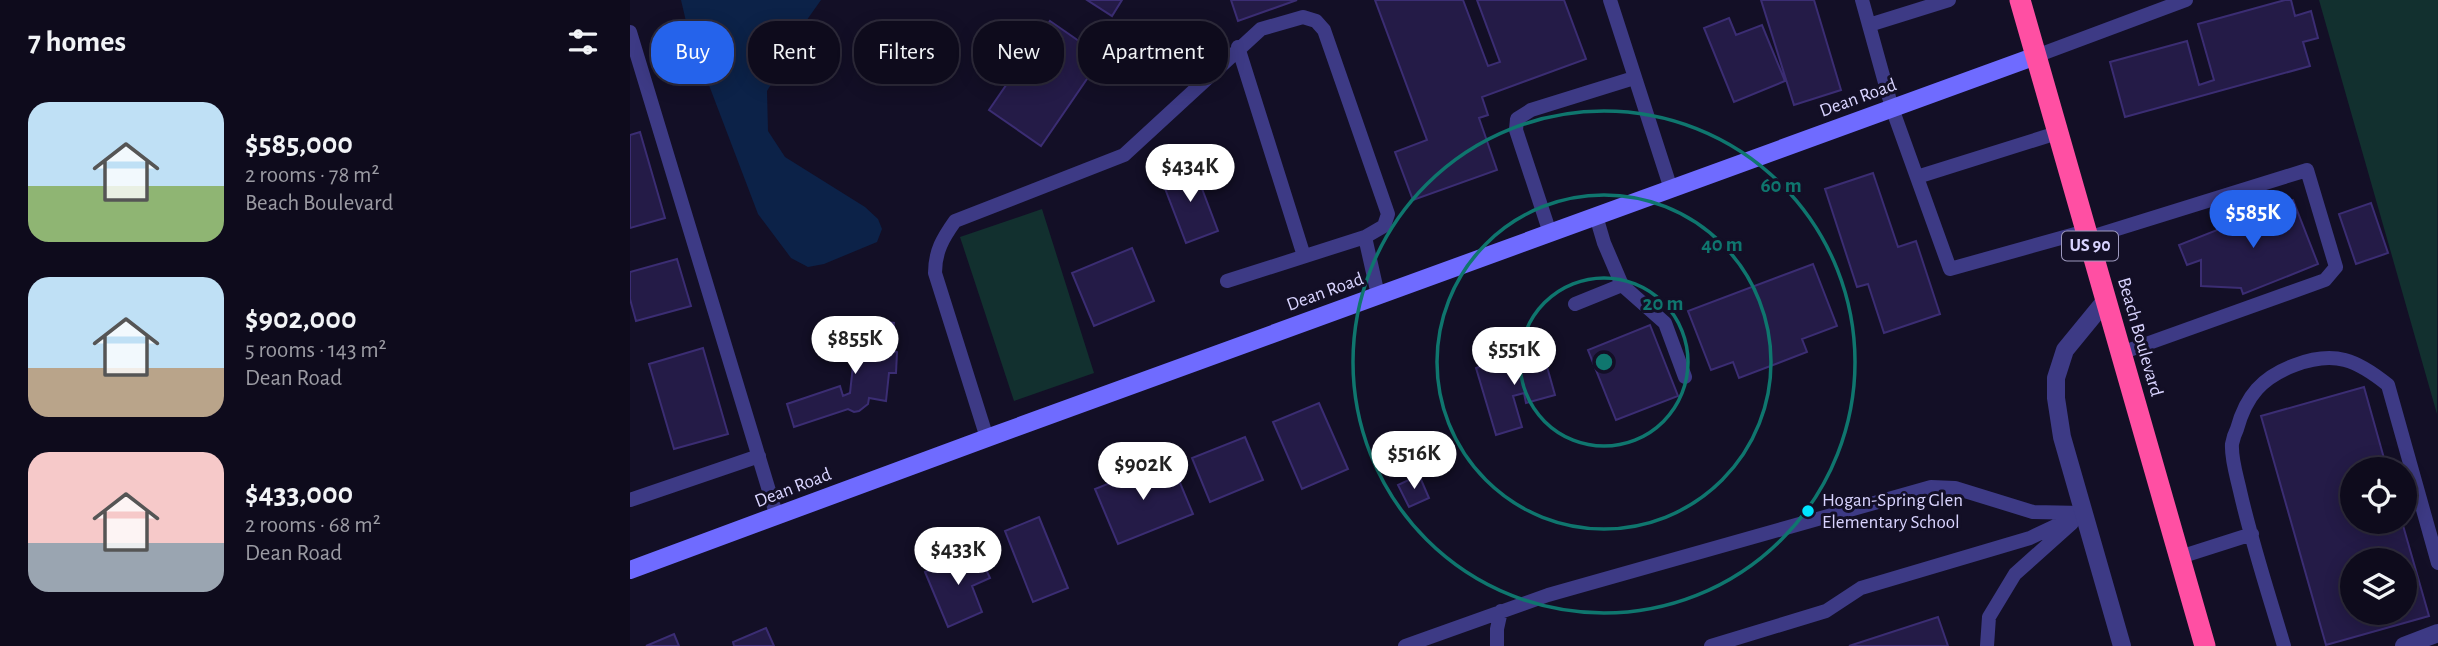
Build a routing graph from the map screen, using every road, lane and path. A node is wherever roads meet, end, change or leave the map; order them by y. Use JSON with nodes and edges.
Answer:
{"nodes":[{"id":1,"x":1610,"y":0,"type":"edge"},
{"id":2,"x":1862,"y":0,"type":"edge"},
{"id":3,"x":1950,"y":0,"type":"edge"},
{"id":4,"x":2020,"y":0,"type":"edge"},
{"id":5,"x":2186,"y":0,"type":"edge"},
{"id":6,"x":2158,"y":4,"type":"edge"},
{"id":7,"x":1869,"y":25,"type":"junction"},
{"id":8,"x":630,"y":32,"type":"edge"},
{"id":9,"x":1238,"y":47,"type":"junction"},
{"id":10,"x":2036,"y":56,"type":"junction"},
{"id":11,"x":1634,"y":78,"type":"junction"},
{"id":12,"x":1892,"y":108,"type":"junction"},
{"id":13,"x":2057,"y":132,"type":"junction"},
{"id":14,"x":1917,"y":177,"type":"junction"},
{"id":15,"x":1671,"y":189,"type":"junction"},
{"id":16,"x":1596,"y":216,"type":"junction"},
{"id":17,"x":1550,"y":233,"type":"junction"},
{"id":18,"x":2087,"y":234,"type":"junction"},
{"id":19,"x":1365,"y":237,"type":"junction"},
{"id":20,"x":1304,"y":256,"type":"junction"},
{"id":21,"x":1227,"y":281,"type":"dead end"},
{"id":22,"x":1622,"y":285,"type":"junction"},
{"id":23,"x":1378,"y":295,"type":"junction"},
{"id":24,"x":2106,"y":300,"type":"junction"},
{"id":25,"x":1575,"y":304,"type":"dead end"},
{"id":26,"x":2121,"y":353,"type":"junction"},
{"id":27,"x":1685,"y":377,"type":"dead end"},
{"id":28,"x":987,"y":438,"type":"junction"},
{"id":29,"x":759,"y":456,"type":"junction"},
{"id":30,"x":630,"y":500,"type":"edge"},
{"id":31,"x":2083,"y":513,"type":"junction"},
{"id":32,"x":777,"y":517,"type":"junction"},
{"id":33,"x":2252,"y":534,"type":"junction"},
{"id":34,"x":2180,"y":557,"type":"junction"},
{"id":35,"x":2438,"y":563,"type":"edge"},
{"id":36,"x":630,"y":570,"type":"edge"},
{"id":37,"x":1501,"y":611,"type":"junction"},
{"id":38,"x":2438,"y":633,"type":"edge"},
{"id":39,"x":1405,"y":646,"type":"edge"},
{"id":40,"x":1497,"y":646,"type":"edge"},
{"id":41,"x":1712,"y":646,"type":"edge"},
{"id":42,"x":1987,"y":646,"type":"edge"},
{"id":43,"x":2122,"y":646,"type":"edge"},
{"id":44,"x":2205,"y":646,"type":"edge"},
{"id":45,"x":2284,"y":646,"type":"edge"},
{"id":46,"x":2404,"y":646,"type":"edge"}],
"edges":[{"from":1,"to":11,"type":"lane"},
{"from":2,"to":7,"type":"lane"},
{"from":3,"to":7,"type":"lane"},
{"from":4,"to":10,"type":"highway","name":"Beach Boulevard","number":"US 90"},
{"from":5,"to":6,"type":"lane"},
{"from":6,"to":10,"type":"lane"},
{"from":7,"to":12,"type":"lane"},
{"from":8,"to":29,"type":"lane"},
{"from":9,"to":19,"type":"lane"},
{"from":9,"to":20,"type":"lane"},
{"from":9,"to":28,"type":"lane"},
{"from":10,"to":12,"type":"main road","name":"Dean Road"},
{"from":10,"to":13,"type":"highway","name":"Beach Boulevard","number":"US 90"},
{"from":11,"to":15,"type":"lane"},
{"from":11,"to":17,"type":"lane"},
{"from":12,"to":14,"type":"lane"},
{"from":12,"to":15,"type":"main road","name":"Dean Road"},
{"from":13,"to":14,"type":"lane"},
{"from":13,"to":18,"type":"highway","name":"Beach Boulevard","number":"US 90"},
{"from":14,"to":18,"type":"lane"},
{"from":15,"to":16,"type":"main road","name":"Dean Road"},
{"from":16,"to":17,"type":"main road","name":"Dean Road"},
{"from":16,"to":22,"type":"lane"},
{"from":17,"to":23,"type":"main road","name":"Dean Road"},
{"from":18,"to":24,"type":"highway","name":"Beach Boulevard","number":"US 90"},
{"from":18,"to":26,"type":"lane"},
{"from":19,"to":20,"type":"lane"},
{"from":19,"to":23,"type":"lane"},
{"from":20,"to":21,"type":"lane"},
{"from":22,"to":25,"type":"lane"},
{"from":22,"to":27,"type":"lane"},
{"from":23,"to":28,"type":"main road","name":"Dean Road"},
{"from":24,"to":26,"type":"highway","name":"Beach Boulevard","number":"US 90"},
{"from":24,"to":31,"type":"street"},
{"from":26,"to":34,"type":"highway","name":"Beach Boulevard","number":"US 90"},
{"from":28,"to":32,"type":"main road","name":"Dean Road"},
{"from":29,"to":30,"type":"lane"},
{"from":29,"to":32,"type":"lane"},
{"from":31,"to":37,"type":"lane"},
{"from":31,"to":41,"type":"lane"},
{"from":31,"to":42,"type":"lane"},
{"from":31,"to":43,"type":"street"},
{"from":32,"to":36,"type":"main road","name":"Dean Road"},
{"from":33,"to":34,"type":"lane"},
{"from":33,"to":35,"type":"lane"},
{"from":33,"to":45,"type":"lane"},
{"from":34,"to":44,"type":"highway","name":"Beach Boulevard","number":"US 90"},
{"from":37,"to":39,"type":"lane"},
{"from":37,"to":40,"type":"lane"},
{"from":38,"to":46,"type":"street"}]}
